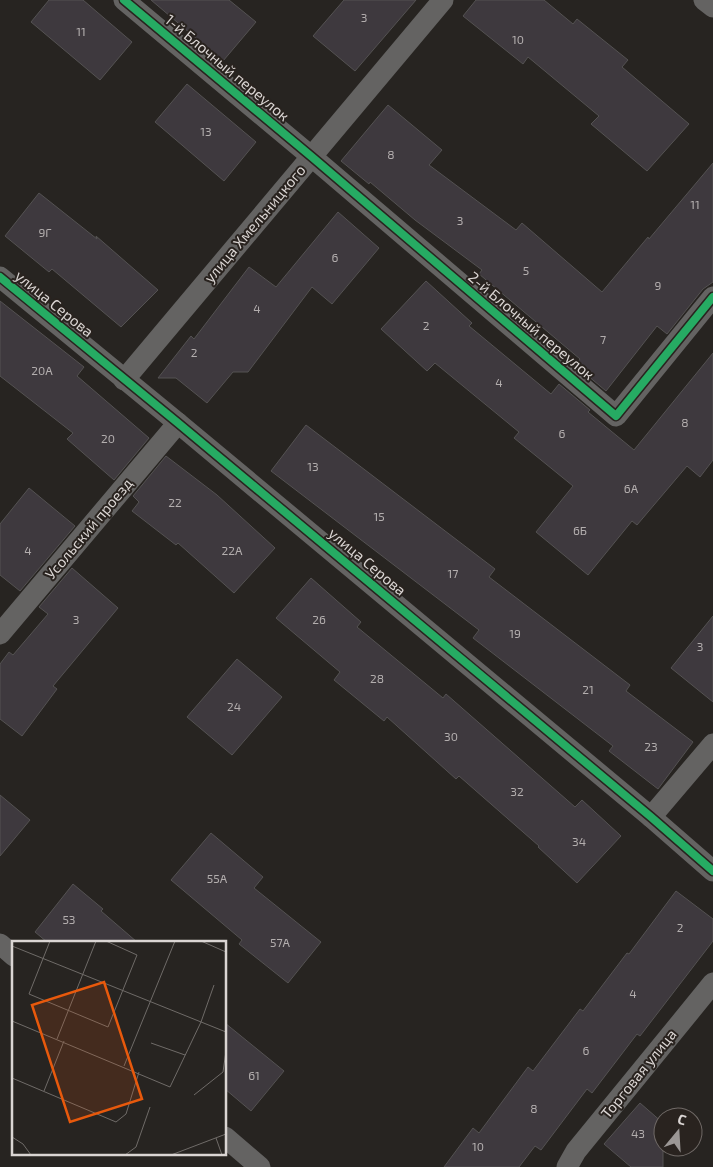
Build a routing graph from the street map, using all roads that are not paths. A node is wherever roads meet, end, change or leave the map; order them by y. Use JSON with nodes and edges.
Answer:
{"nodes":[{"id":1,"x":124,"y":0,"type":"edge"},
{"id":2,"x":443,"y":0,"type":"edge"},
{"id":3,"x":704,"y":0,"type":"edge"},
{"id":4,"x":713,"y":7,"type":"edge"},
{"id":5,"x":312,"y":157,"type":"junction"},
{"id":6,"x":0,"y":277,"type":"edge"},
{"id":7,"x":713,"y":297,"type":"edge"},
{"id":8,"x":124,"y":380,"type":"junction"},
{"id":9,"x":178,"y":423,"type":"junction"},
{"id":10,"x":0,"y":634,"type":"edge"},
{"id":11,"x":713,"y":744,"type":"edge"},
{"id":12,"x":651,"y":817,"type":"junction"},
{"id":13,"x":713,"y":871,"type":"edge"},
{"id":14,"x":0,"y":944,"type":"edge"},
{"id":15,"x":12,"y":954,"type":"edge"},
{"id":16,"x":713,"y":983,"type":"edge"},
{"id":17,"x":226,"y":1138,"type":"edge"},
{"id":18,"x":260,"y":1167,"type":"edge"},
{"id":19,"x":567,"y":1167,"type":"edge"}],
"edges":[{"from":1,"to":5,"type":"street","name":"1-й Блочный переулок"},
{"from":2,"to":5,"type":"street","name":"улица Хмельницкого"},
{"from":3,"to":4,"type":"street"},
{"from":5,"to":7,"type":"street","name":"2-й Блочный переулок"},
{"from":5,"to":8,"type":"street","name":"улица Хмельницкого"},
{"from":6,"to":8,"type":"street","name":"улица Серова"},
{"from":8,"to":9,"type":"street","name":"улица Серова"},
{"from":9,"to":10,"type":"street","name":"Усольский проезд"},
{"from":9,"to":12,"type":"street","name":"улица Серова"},
{"from":11,"to":12,"type":"street"},
{"from":12,"to":13,"type":"street","name":"улица Серова"},
{"from":14,"to":15,"type":"street"},
{"from":16,"to":19,"type":"street","name":"Торговая улица"},
{"from":17,"to":18,"type":"street"}]}
